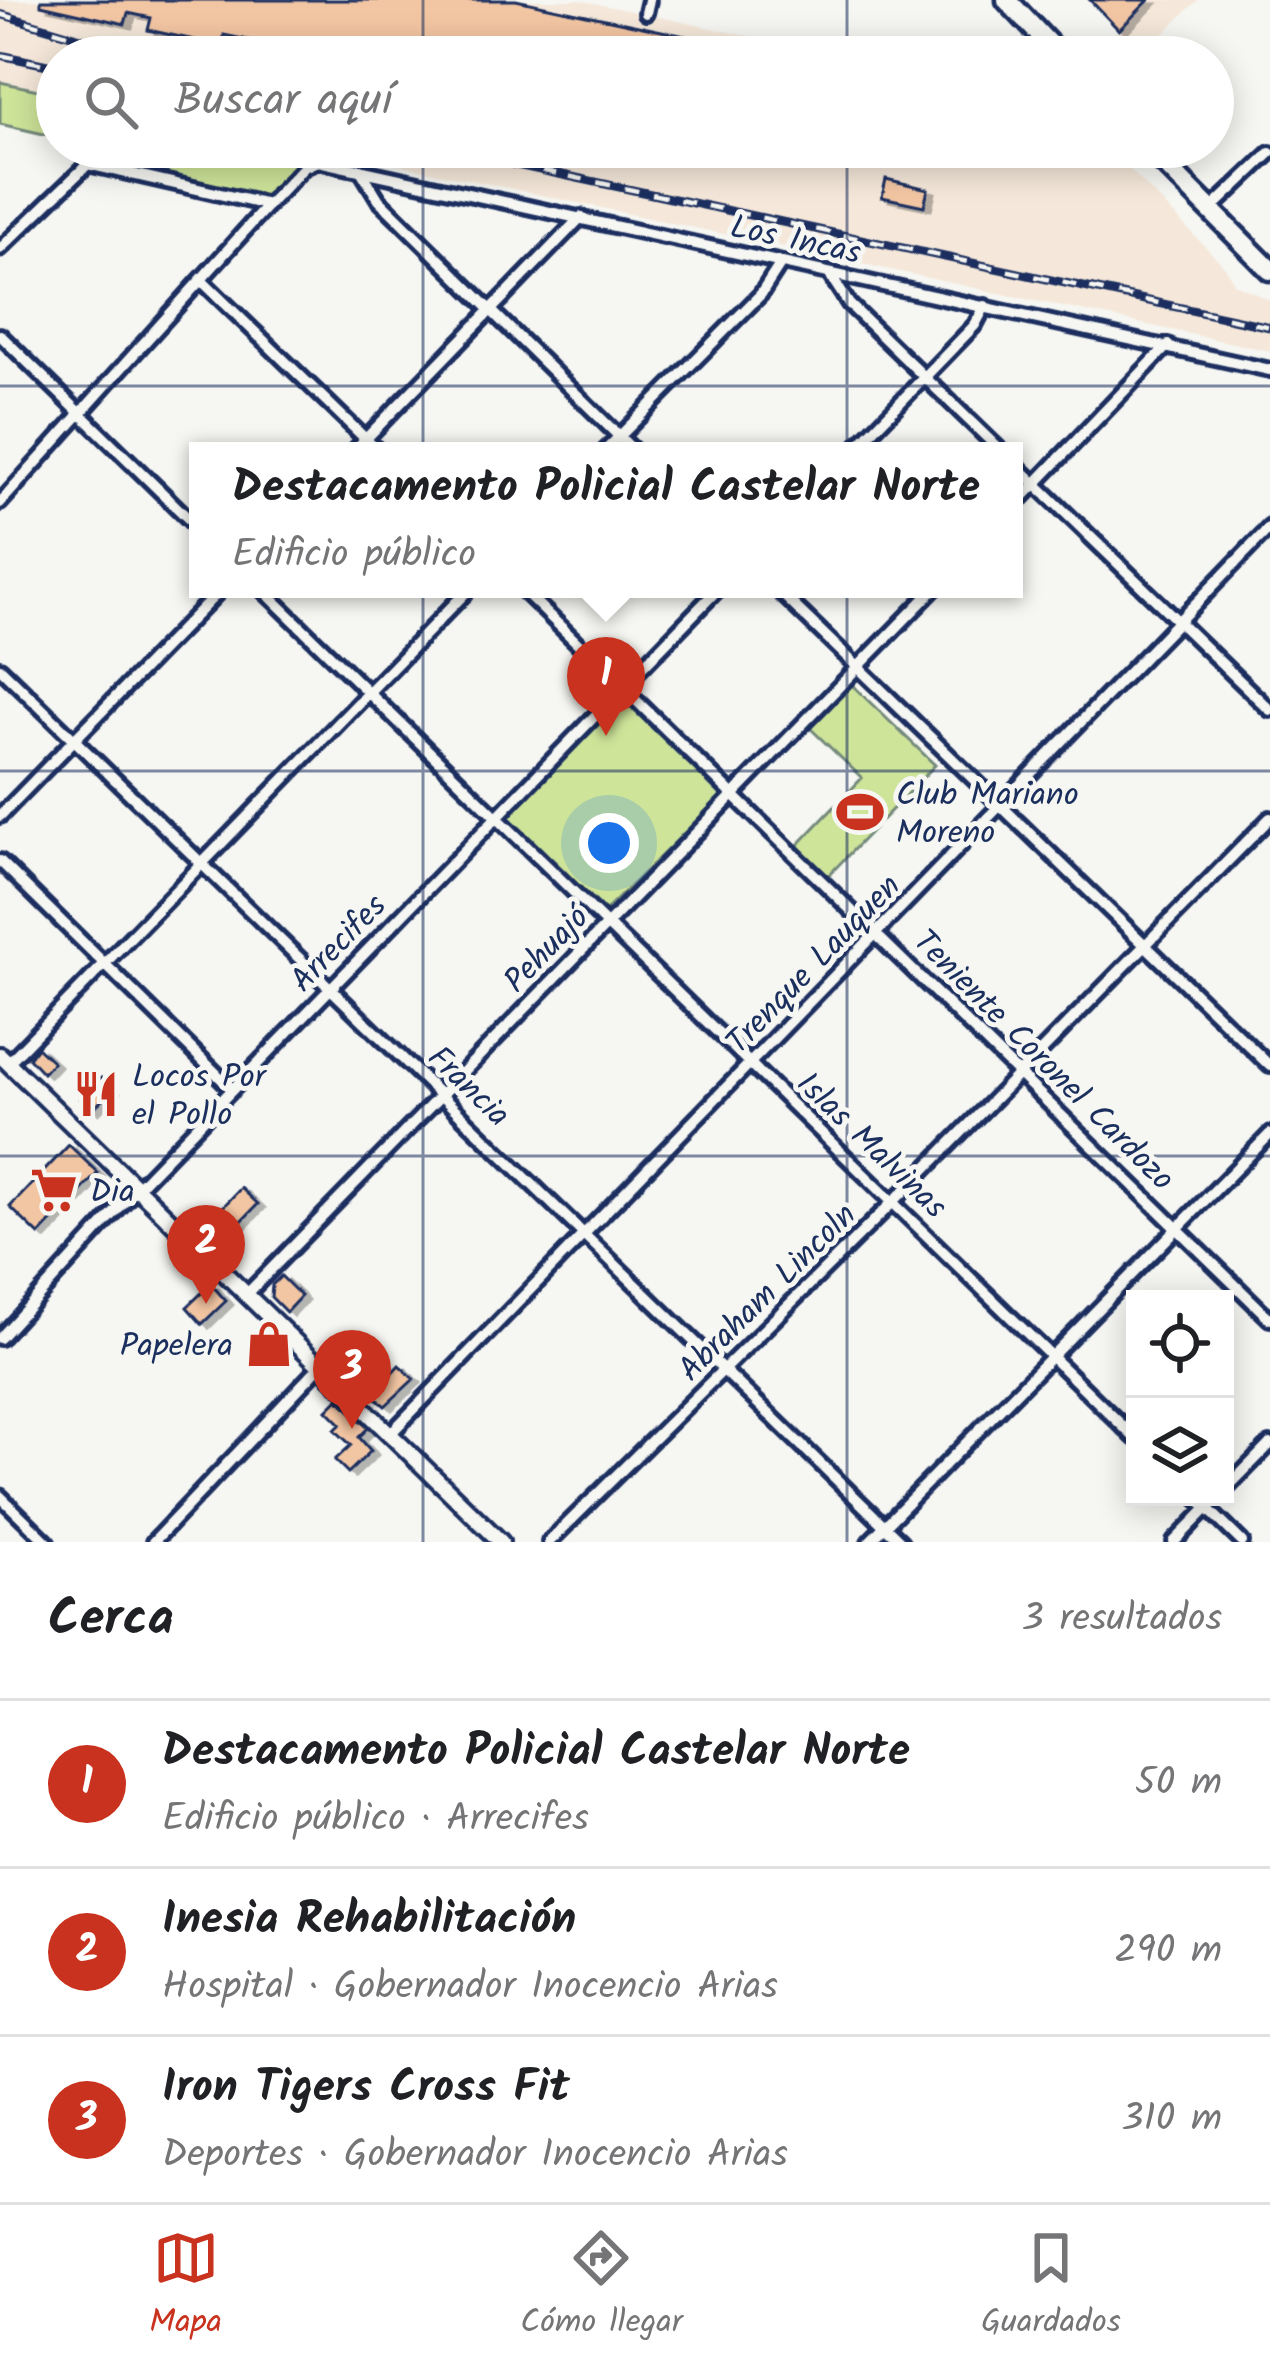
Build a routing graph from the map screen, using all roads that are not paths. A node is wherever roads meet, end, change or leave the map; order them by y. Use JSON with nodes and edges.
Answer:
{"nodes":[{"id":1,"x":1007,"y":0,"type":"edge"},
{"id":2,"x":1041,"y":36,"type":"edge"},
{"id":3,"x":1270,"y":153,"type":"edge"},
{"id":4,"x":84,"y":168,"type":"edge"},
{"id":5,"x":105,"y":168,"type":"edge"},
{"id":6,"x":304,"y":168,"type":"edge"},
{"id":7,"x":353,"y":168,"type":"edge"},
{"id":8,"x":1168,"y":168,"type":"edge"},
{"id":9,"x":360,"y":169,"type":"junction"},
{"id":10,"x":268,"y":206,"type":"junction"},
{"id":11,"x":1209,"y":211,"type":"junction"},
{"id":12,"x":581,"y":217,"type":"junction"},
{"id":13,"x":0,"y":249,"type":"edge"},
{"id":14,"x":781,"y":263,"type":"junction"},
{"id":15,"x":1270,"y":270,"type":"edge"},
{"id":16,"x":830,"y":274,"type":"junction"},
{"id":17,"x":202,"y":280,"type":"junction"},
{"id":18,"x":985,"y":306,"type":"junction"},
{"id":19,"x":491,"y":310,"type":"junction"},
{"id":20,"x":0,"y":335,"type":"edge"},
{"id":21,"x":1168,"y":345,"type":"junction"},
{"id":22,"x":1270,"y":370,"type":"edge"},
{"id":23,"x":926,"y":377,"type":"junction"},
{"id":24,"x":81,"y":414,"type":"junction"},
{"id":25,"x":619,"y":437,"type":"junction"},
{"id":26,"x":366,"y":439,"type":"junction"},
{"id":27,"x":363,"y":442,"type":"edge"},
{"id":28,"x":369,"y":442,"type":"edge"},
{"id":29,"x":614,"y":442,"type":"edge"},
{"id":30,"x":624,"y":442,"type":"edge"},
{"id":31,"x":862,"y":442,"type":"edge"},
{"id":32,"x":992,"y":442,"type":"edge"},
{"id":33,"x":1023,"y":473,"type":"edge"},
{"id":34,"x":1035,"y":484,"type":"junction"},
{"id":35,"x":1023,"y":497,"type":"edge"},
{"id":36,"x":0,"y":503,"type":"edge"},
{"id":37,"x":189,"y":519,"type":"edge"},
{"id":38,"x":1270,"y":527,"type":"edge"},
{"id":39,"x":212,"y":598,"type":"edge"},
{"id":40,"x":271,"y":598,"type":"edge"},
{"id":41,"x":460,"y":598,"type":"edge"},
{"id":42,"x":531,"y":598,"type":"edge"},
{"id":43,"x":709,"y":598,"type":"edge"},
{"id":44,"x":787,"y":598,"type":"edge"},
{"id":45,"x":925,"y":598,"type":"edge"},
{"id":46,"x":1178,"y":621,"type":"junction"},
{"id":47,"x":860,"y":666,"type":"junction"},
{"id":48,"x":0,"y":668,"type":"edge"},
{"id":49,"x":624,"y":687,"type":"junction"},
{"id":50,"x":370,"y":692,"type":"junction"},
{"id":51,"x":1270,"y":710,"type":"edge"},
{"id":52,"x":73,"y":740,"type":"junction"},
{"id":53,"x":734,"y":796,"type":"junction"},
{"id":54,"x":1000,"y":805,"type":"junction"},
{"id":55,"x":0,"y":816,"type":"edge"},
{"id":56,"x":497,"y":818,"type":"junction"},
{"id":57,"x":1270,"y":818,"type":"edge"},
{"id":58,"x":0,"y":861,"type":"edge"},
{"id":59,"x":201,"y":863,"type":"junction"},
{"id":60,"x":605,"y":924,"type":"junction"},
{"id":61,"x":879,"y":933,"type":"junction"},
{"id":62,"x":1145,"y":945,"type":"junction"},
{"id":63,"x":104,"y":963,"type":"junction"},
{"id":64,"x":330,"y":988,"type":"junction"},
{"id":65,"x":4,"y":1059,"type":"edge"},
{"id":66,"x":752,"y":1064,"type":"junction"},
{"id":67,"x":1270,"y":1066,"type":"edge"},
{"id":68,"x":1020,"y":1074,"type":"junction"},
{"id":69,"x":232,"y":1089,"type":"junction"},
{"id":70,"x":442,"y":1095,"type":"junction"},
{"id":71,"x":1270,"y":1134,"type":"edge"},
{"id":72,"x":137,"y":1188,"type":"junction"},
{"id":73,"x":894,"y":1201,"type":"junction"},
{"id":74,"x":1178,"y":1228,"type":"junction"},
{"id":75,"x":584,"y":1233,"type":"junction"},
{"id":76,"x":247,"y":1294,"type":"junction"},
{"id":77,"x":1270,"y":1319,"type":"edge"},
{"id":78,"x":0,"y":1338,"type":"edge"},
{"id":79,"x":1051,"y":1356,"type":"junction"},
{"id":80,"x":319,"y":1367,"type":"junction"},
{"id":81,"x":725,"y":1370,"type":"junction"},
{"id":82,"x":1126,"y":1429,"type":"edge"},
{"id":83,"x":391,"y":1435,"type":"junction"},
{"id":84,"x":1270,"y":1444,"type":"edge"},
{"id":85,"x":1234,"y":1481,"type":"edge"},
{"id":86,"x":0,"y":1496,"type":"edge"},
{"id":87,"x":1207,"y":1508,"type":"joint"},
{"id":88,"x":885,"y":1526,"type":"junction"},
{"id":89,"x":47,"y":1542,"type":"edge"},
{"id":90,"x":153,"y":1542,"type":"edge"},
{"id":91,"x":501,"y":1542,"type":"edge"},
{"id":92,"x":549,"y":1542,"type":"edge"},
{"id":93,"x":869,"y":1542,"type":"edge"},
{"id":94,"x":901,"y":1542,"type":"edge"},
{"id":95,"x":1174,"y":1542,"type":"edge"},
{"id":96,"x":1242,"y":1542,"type":"edge"}],
"edges":[{"from":1,"to":2,"type":"main road"},
{"from":3,"to":11,"type":"street"},
{"from":4,"to":13,"type":"street"},
{"from":5,"to":10,"type":"street"},
{"from":6,"to":10,"type":"street","name":"Los Incas"},
{"from":7,"to":9,"type":"street","name":"Los Incas"},
{"from":8,"to":11,"type":"main road"},
{"from":9,"to":12,"type":"street","name":"Los Incas"},
{"from":9,"to":19,"type":"street"},
{"from":10,"to":17,"type":"street"},
{"from":11,"to":15,"type":"main road"},
{"from":12,"to":14,"type":"street","name":"Los Incas"},
{"from":12,"to":19,"type":"street"},
{"from":14,"to":16,"type":"street","name":"Los Incas"},
{"from":14,"to":25,"type":"street"},
{"from":16,"to":18,"type":"street","name":"Los Incas"},
{"from":16,"to":23,"type":"street"},
{"from":17,"to":24,"type":"street"},
{"from":17,"to":26,"type":"street"},
{"from":18,"to":21,"type":"street","name":"Los Incas"},
{"from":18,"to":23,"type":"street"},
{"from":19,"to":25,"type":"street"},
{"from":19,"to":26,"type":"street"},
{"from":20,"to":24,"type":"street"},
{"from":21,"to":22,"type":"street","name":"Los Incas"},
{"from":21,"to":34,"type":"street"},
{"from":23,"to":31,"type":"street"},
{"from":23,"to":32,"type":"street"},
{"from":24,"to":36,"type":"street"},
{"from":24,"to":37,"type":"street"},
{"from":25,"to":29,"type":"street"},
{"from":25,"to":30,"type":"street"},
{"from":26,"to":27,"type":"street"},
{"from":26,"to":28,"type":"street"},
{"from":33,"to":34,"type":"street"},
{"from":34,"to":35,"type":"street"},
{"from":34,"to":46,"type":"street"},
{"from":38,"to":46,"type":"street","name":"Trenque Lauquen"},
{"from":39,"to":52,"type":"street"},
{"from":40,"to":50,"type":"street","name":"Islas Malvinas"},
{"from":41,"to":50,"type":"street"},
{"from":42,"to":49,"type":"street","name":"Teniente Coronel Cardozo"},
{"from":43,"to":49,"type":"street","name":"Arrecifes"},
{"from":44,"to":47,"type":"street"},
{"from":45,"to":47,"type":"street","name":"Pehuajó"},
{"from":46,"to":51,"type":"street"},
{"from":46,"to":54,"type":"street","name":"Trenque Lauquen"},
{"from":47,"to":53,"type":"street","name":"Pehuajó"},
{"from":47,"to":54,"type":"street"},
{"from":48,"to":52,"type":"street","name":"Francia"},
{"from":49,"to":53,"type":"street","name":"Teniente Coronel Cardozo"},
{"from":49,"to":56,"type":"street","name":"Arrecifes"},
{"from":50,"to":56,"type":"street","name":"Islas Malvinas"},
{"from":50,"to":59,"type":"street"},
{"from":52,"to":55,"type":"street"},
{"from":52,"to":59,"type":"street","name":"Francia"},
{"from":53,"to":60,"type":"street","name":"Pehuajó"},
{"from":53,"to":61,"type":"street","name":"Teniente Coronel Cardozo"},
{"from":54,"to":61,"type":"street","name":"Trenque Lauquen"},
{"from":54,"to":62,"type":"street"},
{"from":56,"to":60,"type":"street","name":"Islas Malvinas"},
{"from":56,"to":64,"type":"street","name":"Arrecifes"},
{"from":57,"to":62,"type":"street","name":"Abraham Lincoln"},
{"from":58,"to":63,"type":"street"},
{"from":59,"to":63,"type":"street"},
{"from":59,"to":64,"type":"street","name":"Francia"},
{"from":60,"to":66,"type":"street","name":"Islas Malvinas"},
{"from":60,"to":70,"type":"street","name":"Pehuajó"},
{"from":61,"to":66,"type":"street","name":"Trenque Lauquen"},
{"from":61,"to":68,"type":"street","name":"Teniente Coronel Cardozo"},
{"from":62,"to":67,"type":"street"},
{"from":62,"to":68,"type":"street","name":"Abraham Lincoln"},
{"from":63,"to":65,"type":"street"},
{"from":63,"to":69,"type":"street"},
{"from":64,"to":69,"type":"street","name":"Arrecifes"},
{"from":64,"to":70,"type":"street","name":"Francia"},
{"from":65,"to":72,"type":"street"},
{"from":66,"to":73,"type":"street","name":"Islas Malvinas"},
{"from":66,"to":75,"type":"street","name":"Trenque Lauquen"},
{"from":68,"to":73,"type":"street","name":"Abraham Lincoln"},
{"from":68,"to":74,"type":"street","name":"Teniente Coronel Cardozo"},
{"from":69,"to":72,"type":"street","name":"Arrecifes"},
{"from":70,"to":75,"type":"street","name":"Francia"},
{"from":70,"to":76,"type":"street","name":"Pehuajó"},
{"from":71,"to":74,"type":"street"},
{"from":72,"to":76,"type":"street"},
{"from":72,"to":78,"type":"street","name":"Arrecifes"},
{"from":73,"to":79,"type":"street","name":"Islas Malvinas"},
{"from":73,"to":81,"type":"street","name":"Abraham Lincoln"},
{"from":74,"to":77,"type":"street","name":"Teniente Coronel Cardozo"},
{"from":74,"to":79,"type":"street"},
{"from":75,"to":81,"type":"street","name":"Francia"},
{"from":75,"to":83,"type":"street","name":"Trenque Lauquen"},
{"from":76,"to":80,"type":"street"},
{"from":79,"to":82,"type":"street","name":"Islas Malvinas"},
{"from":79,"to":88,"type":"street"},
{"from":80,"to":83,"type":"street"},
{"from":80,"to":90,"type":"street"},
{"from":81,"to":88,"type":"street","name":"Francia"},
{"from":81,"to":92,"type":"street","name":"Abraham Lincoln"},
{"from":83,"to":91,"type":"street"},
{"from":84,"to":85,"type":"street"},
{"from":86,"to":89,"type":"street"},
{"from":87,"to":95,"type":"street"},
{"from":87,"to":96,"type":"street"},
{"from":88,"to":93,"type":"street"},
{"from":88,"to":94,"type":"street","name":"Francia"}]}
